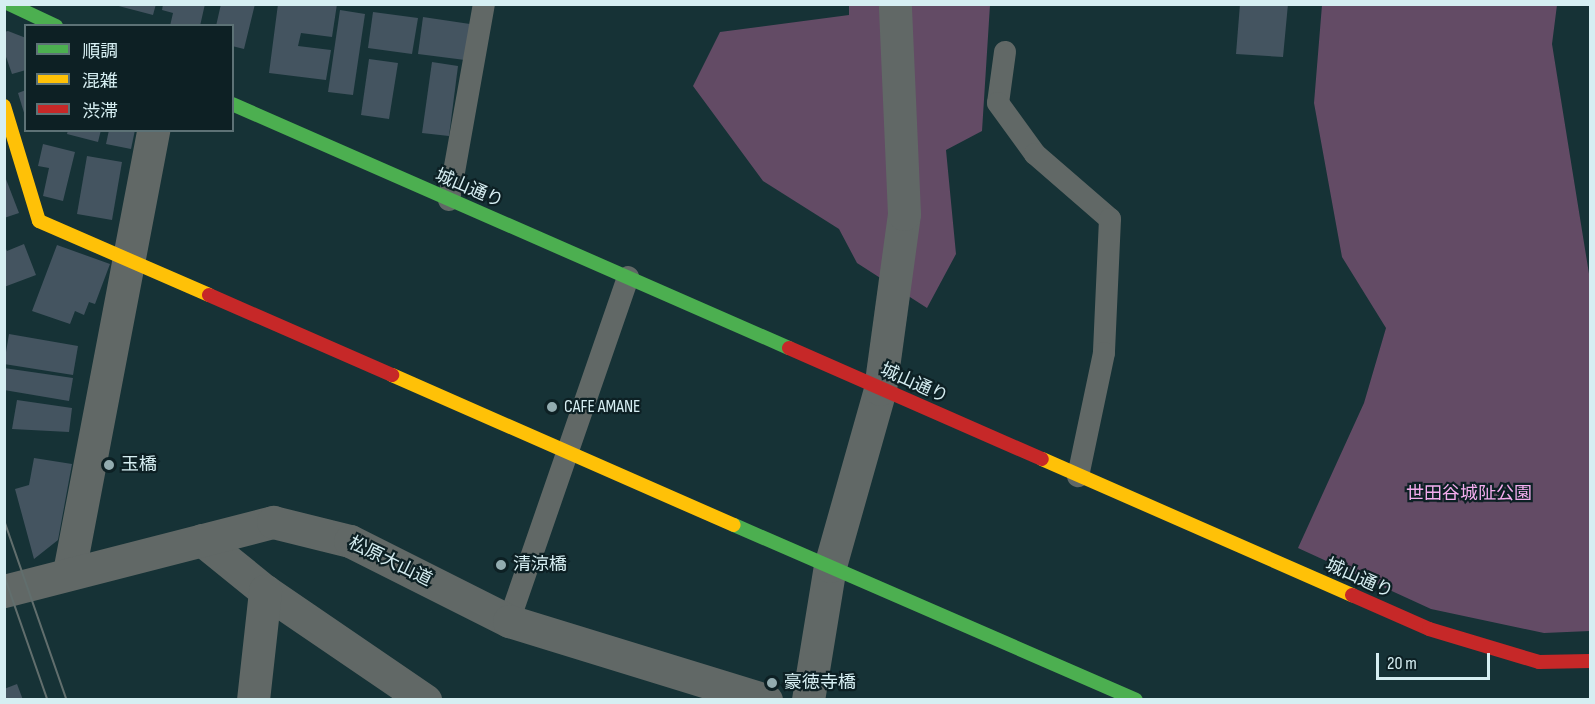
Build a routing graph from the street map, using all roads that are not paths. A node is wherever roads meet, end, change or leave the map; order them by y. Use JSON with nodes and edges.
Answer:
{"nodes":[{"id":1,"x":9,"y":4,"type":"edge"},
{"id":2,"x":484,"y":4,"type":"edge"},
{"id":3,"x":895,"y":4,"type":"edge"},
{"id":4,"x":52,"y":24,"type":"edge"},
{"id":5,"x":1005,"y":52,"type":"dead end"},
{"id":6,"x":234,"y":105,"type":"edge"},
{"id":7,"x":4,"y":106,"type":"edge"},
{"id":8,"x":153,"y":132,"type":"edge"},
{"id":9,"x":450,"y":200,"type":"junction"},
{"id":10,"x":129,"y":259,"type":"junction"},
{"id":11,"x":628,"y":277,"type":"junction"},
{"id":12,"x":880,"y":389,"type":"junction"},
{"id":13,"x":565,"y":452,"type":"junction"},
{"id":14,"x":1078,"y":476,"type":"junction"},
{"id":15,"x":202,"y":540,"type":"junction"},
{"id":16,"x":830,"y":566,"type":"junction"},
{"id":17,"x":69,"y":572,"type":"junction"},
{"id":18,"x":4,"y":591,"type":"edge"},
{"id":19,"x":265,"y":591,"type":"junction"},
{"id":20,"x":509,"y":621,"type":"junction"},
{"id":21,"x":1590,"y":662,"type":"edge"},
{"id":22,"x":253,"y":699,"type":"edge"},
{"id":23,"x":425,"y":699,"type":"edge"},
{"id":24,"x":765,"y":699,"type":"edge"},
{"id":25,"x":808,"y":699,"type":"edge"},
{"id":26,"x":1136,"y":699,"type":"edge"}],
"edges":[{"from":1,"to":4,"type":"street"},
{"from":2,"to":9,"type":"lane"},
{"from":3,"to":12,"type":"street"},
{"from":5,"to":14,"type":"lane"},
{"from":6,"to":9,"type":"street","name":"城山通り"},
{"from":7,"to":10,"type":"street"},
{"from":8,"to":10,"type":"street"},
{"from":9,"to":11,"type":"street","name":"城山通り"},
{"from":10,"to":13,"type":"street"},
{"from":10,"to":17,"type":"street"},
{"from":11,"to":12,"type":"street","name":"城山通り"},
{"from":11,"to":13,"type":"lane"},
{"from":12,"to":14,"type":"street","name":"城山通り"},
{"from":12,"to":16,"type":"street"},
{"from":13,"to":16,"type":"street"},
{"from":13,"to":20,"type":"lane"},
{"from":14,"to":21,"type":"street","name":"城山通り"},
{"from":15,"to":17,"type":"street","name":"松原大山道"},
{"from":15,"to":19,"type":"street"},
{"from":15,"to":20,"type":"street","name":"松原大山道"},
{"from":16,"to":25,"type":"street"},
{"from":16,"to":26,"type":"street"},
{"from":17,"to":18,"type":"street","name":"松原大山道"},
{"from":19,"to":22,"type":"street"},
{"from":19,"to":23,"type":"street"},
{"from":20,"to":24,"type":"street","name":"松原大山道"}]}
